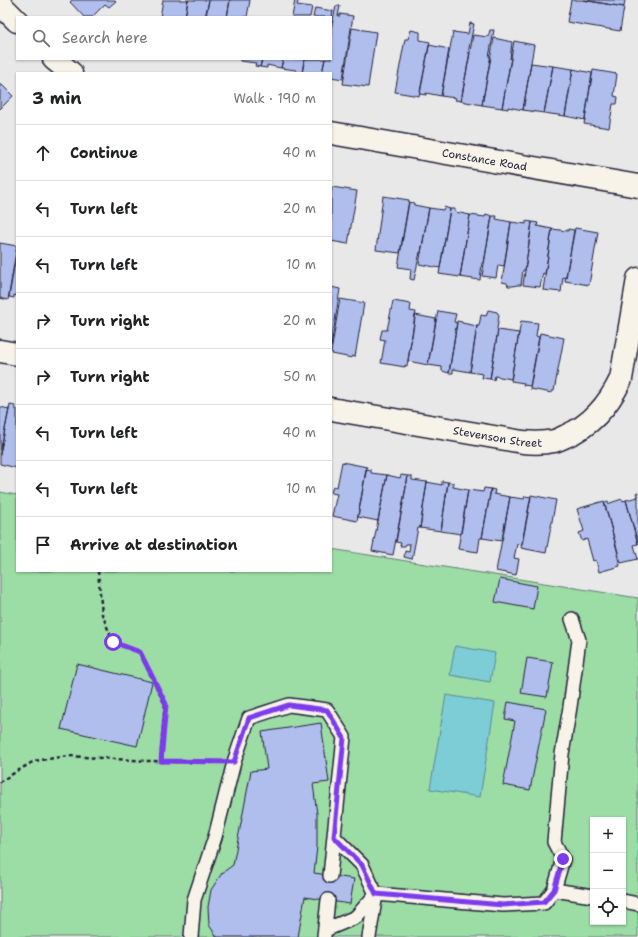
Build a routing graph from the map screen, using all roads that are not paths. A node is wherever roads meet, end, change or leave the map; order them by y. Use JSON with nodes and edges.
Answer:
{"nodes":[{"id":1,"x":0,"y":4,"type":"edge"},
{"id":2,"x":16,"y":20,"type":"edge"},
{"id":3,"x":55,"y":60,"type":"edge"},
{"id":4,"x":70,"y":72,"type":"edge"},
{"id":5,"x":332,"y":133,"type":"edge"},
{"id":6,"x":638,"y":186,"type":"edge"},
{"id":7,"x":638,"y":279,"type":"edge"},
{"id":8,"x":0,"y":351,"type":"edge"},
{"id":9,"x":16,"y":354,"type":"edge"},
{"id":10,"x":630,"y":380,"type":"edge"},
{"id":11,"x":332,"y":409,"type":"edge"},
{"id":12,"x":572,"y":619,"type":"dead end"},
{"id":13,"x":334,"y":837,"type":"junction"},
{"id":14,"x":330,"y":876,"type":"dead end"},
{"id":15,"x":554,"y":890,"type":"junction"},
{"id":16,"x":376,"y":894,"type":"junction"},
{"id":17,"x":590,"y":896,"type":"edge"},
{"id":18,"x":328,"y":900,"type":"dead end"},
{"id":19,"x":626,"y":902,"type":"edge"},
{"id":20,"x":638,"y":904,"type":"edge"},
{"id":21,"x":324,"y":933,"type":"edge"},
{"id":22,"x":190,"y":937,"type":"edge"},
{"id":23,"x":369,"y":937,"type":"edge"}],
"edges":[{"from":1,"to":2,"type":"street"},
{"from":3,"to":4,"type":"street"},
{"from":5,"to":6,"type":"street","name":"Constance Road"},
{"from":7,"to":10,"type":"street","name":"Stevenson Street"},
{"from":8,"to":9,"type":"street"},
{"from":10,"to":11,"type":"street","name":"Stevenson Street"},
{"from":12,"to":15,"type":"lane"},
{"from":13,"to":14,"type":"lane"},
{"from":13,"to":16,"type":"lane"},
{"from":13,"to":22,"type":"lane"},
{"from":15,"to":16,"type":"lane"},
{"from":15,"to":17,"type":"lane"},
{"from":16,"to":21,"type":"lane"},
{"from":16,"to":23,"type":"lane"},
{"from":18,"to":21,"type":"lane"},
{"from":19,"to":20,"type":"lane"}]}
